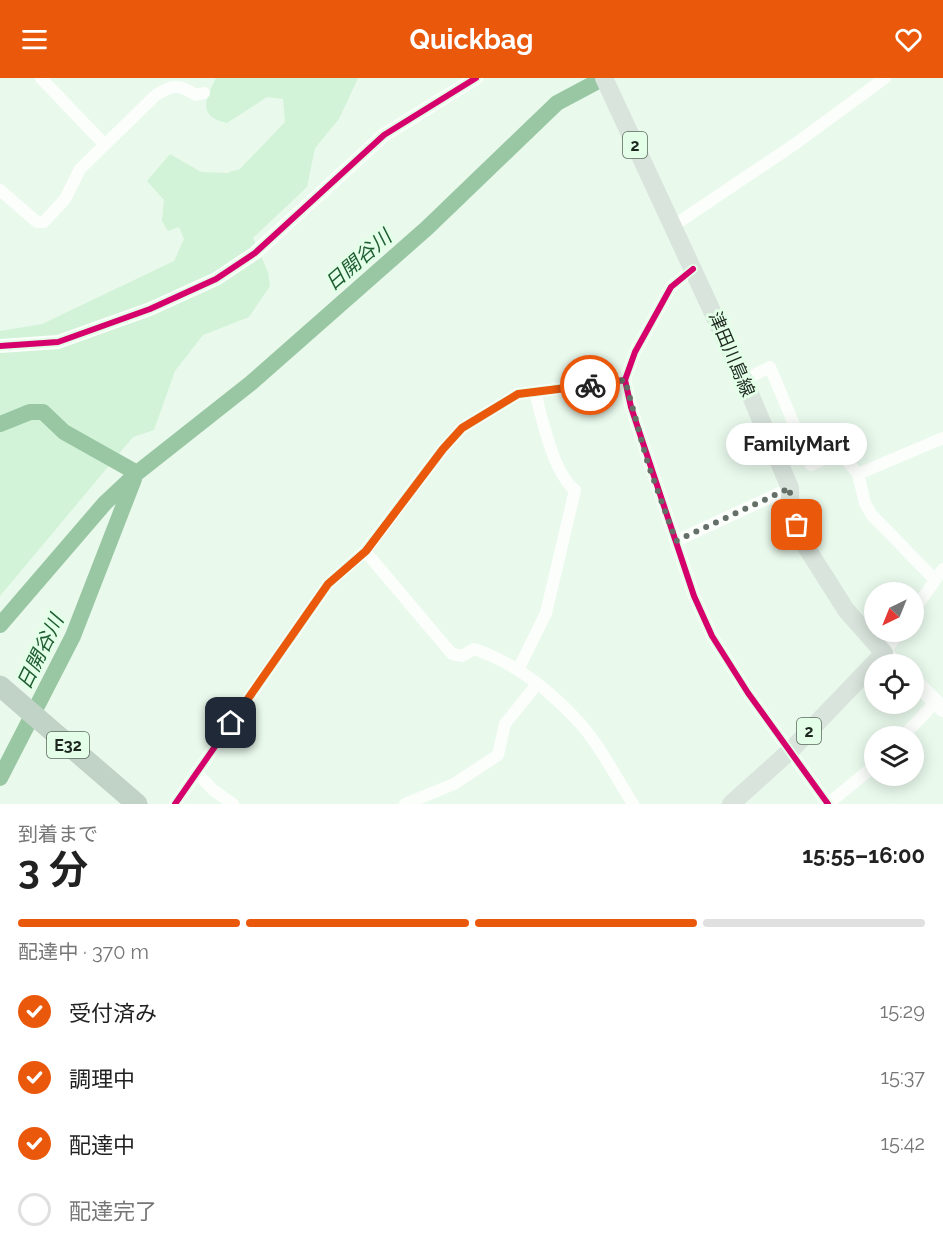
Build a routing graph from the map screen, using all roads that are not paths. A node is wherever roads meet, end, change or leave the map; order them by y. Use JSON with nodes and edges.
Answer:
{"nodes":[{"id":1,"x":41,"y":78,"type":"edge"},
{"id":2,"x":476,"y":78,"type":"edge"},
{"id":3,"x":604,"y":78,"type":"edge"},
{"id":4,"x":885,"y":78,"type":"edge"},
{"id":5,"x":204,"y":93,"type":"dead end"},
{"id":6,"x":104,"y":144,"type":"junction"},
{"id":7,"x":0,"y":190,"type":"edge"},
{"id":8,"x":670,"y":219,"type":"junction"},
{"id":9,"x":693,"y":269,"type":"junction"},
{"id":10,"x":0,"y":346,"type":"edge"},
{"id":11,"x":625,"y":380,"type":"junction"},
{"id":12,"x":744,"y":380,"type":"junction"},
{"id":13,"x":535,"y":392,"type":"junction"},
{"id":14,"x":943,"y":438,"type":"edge"},
{"id":15,"x":858,"y":474,"type":"junction"},
{"id":16,"x":790,"y":488,"type":"junction"},
{"id":17,"x":676,"y":541,"type":"junction"},
{"id":18,"x":366,"y":551,"type":"junction"},
{"id":19,"x":943,"y":569,"type":"edge"},
{"id":20,"x":935,"y":580,"type":"junction"},
{"id":21,"x":924,"y":596,"type":"edge"},
{"id":22,"x":886,"y":654,"type":"edge"},
{"id":23,"x":518,"y":670,"type":"junction"},
{"id":24,"x":864,"y":683,"type":"edge"},
{"id":25,"x":537,"y":684,"type":"junction"},
{"id":26,"x":0,"y":686,"type":"edge"},
{"id":27,"x":924,"y":691,"type":"edge"},
{"id":28,"x":939,"y":706,"type":"edge"},
{"id":29,"x":915,"y":726,"type":"edge"},
{"id":30,"x":791,"y":750,"type":"junction"},
{"id":31,"x":196,"y":772,"type":"junction"},
{"id":32,"x":864,"y":773,"type":"edge"},
{"id":33,"x":137,"y":804,"type":"edge"},
{"id":34,"x":175,"y":804,"type":"edge"},
{"id":35,"x":233,"y":804,"type":"edge"},
{"id":36,"x":405,"y":804,"type":"edge"},
{"id":37,"x":633,"y":804,"type":"edge"},
{"id":38,"x":730,"y":804,"type":"edge"},
{"id":39,"x":828,"y":804,"type":"edge"}],
"edges":[{"from":1,"to":6,"type":"street"},
{"from":2,"to":10,"type":"street"},
{"from":3,"to":8,"type":"main road","name":"津田川島線","number":"2"},
{"from":4,"to":8,"type":"street"},
{"from":5,"to":6,"type":"street"},
{"from":6,"to":7,"type":"street"},
{"from":8,"to":9,"type":"main road","name":"津田川島線","number":"2"},
{"from":9,"to":11,"type":"street"},
{"from":9,"to":12,"type":"main road","name":"津田川島線","number":"2"},
{"from":11,"to":13,"type":"street"},
{"from":11,"to":17,"type":"street"},
{"from":12,"to":15,"type":"street"},
{"from":12,"to":16,"type":"main road","name":"津田川島線","number":"2"},
{"from":13,"to":18,"type":"street"},
{"from":13,"to":23,"type":"street"},
{"from":14,"to":15,"type":"street"},
{"from":15,"to":20,"type":"street"},
{"from":16,"to":17,"type":"street"},
{"from":16,"to":22,"type":"main road","name":"津田川島線","number":"2"},
{"from":17,"to":30,"type":"street"},
{"from":18,"to":23,"type":"street"},
{"from":18,"to":31,"type":"street"},
{"from":19,"to":20,"type":"street"},
{"from":20,"to":21,"type":"street"},
{"from":23,"to":25,"type":"street"},
{"from":24,"to":30,"type":"main road","number":"2"},
{"from":25,"to":36,"type":"street"},
{"from":25,"to":37,"type":"street"},
{"from":26,"to":33,"type":"highway","number":"E32"},
{"from":27,"to":28,"type":"main road"},
{"from":28,"to":29,"type":"street"},
{"from":30,"to":38,"type":"main road","number":"2"},
{"from":30,"to":39,"type":"street"},
{"from":31,"to":34,"type":"street"},
{"from":31,"to":35,"type":"street"},
{"from":32,"to":39,"type":"street"}]}
